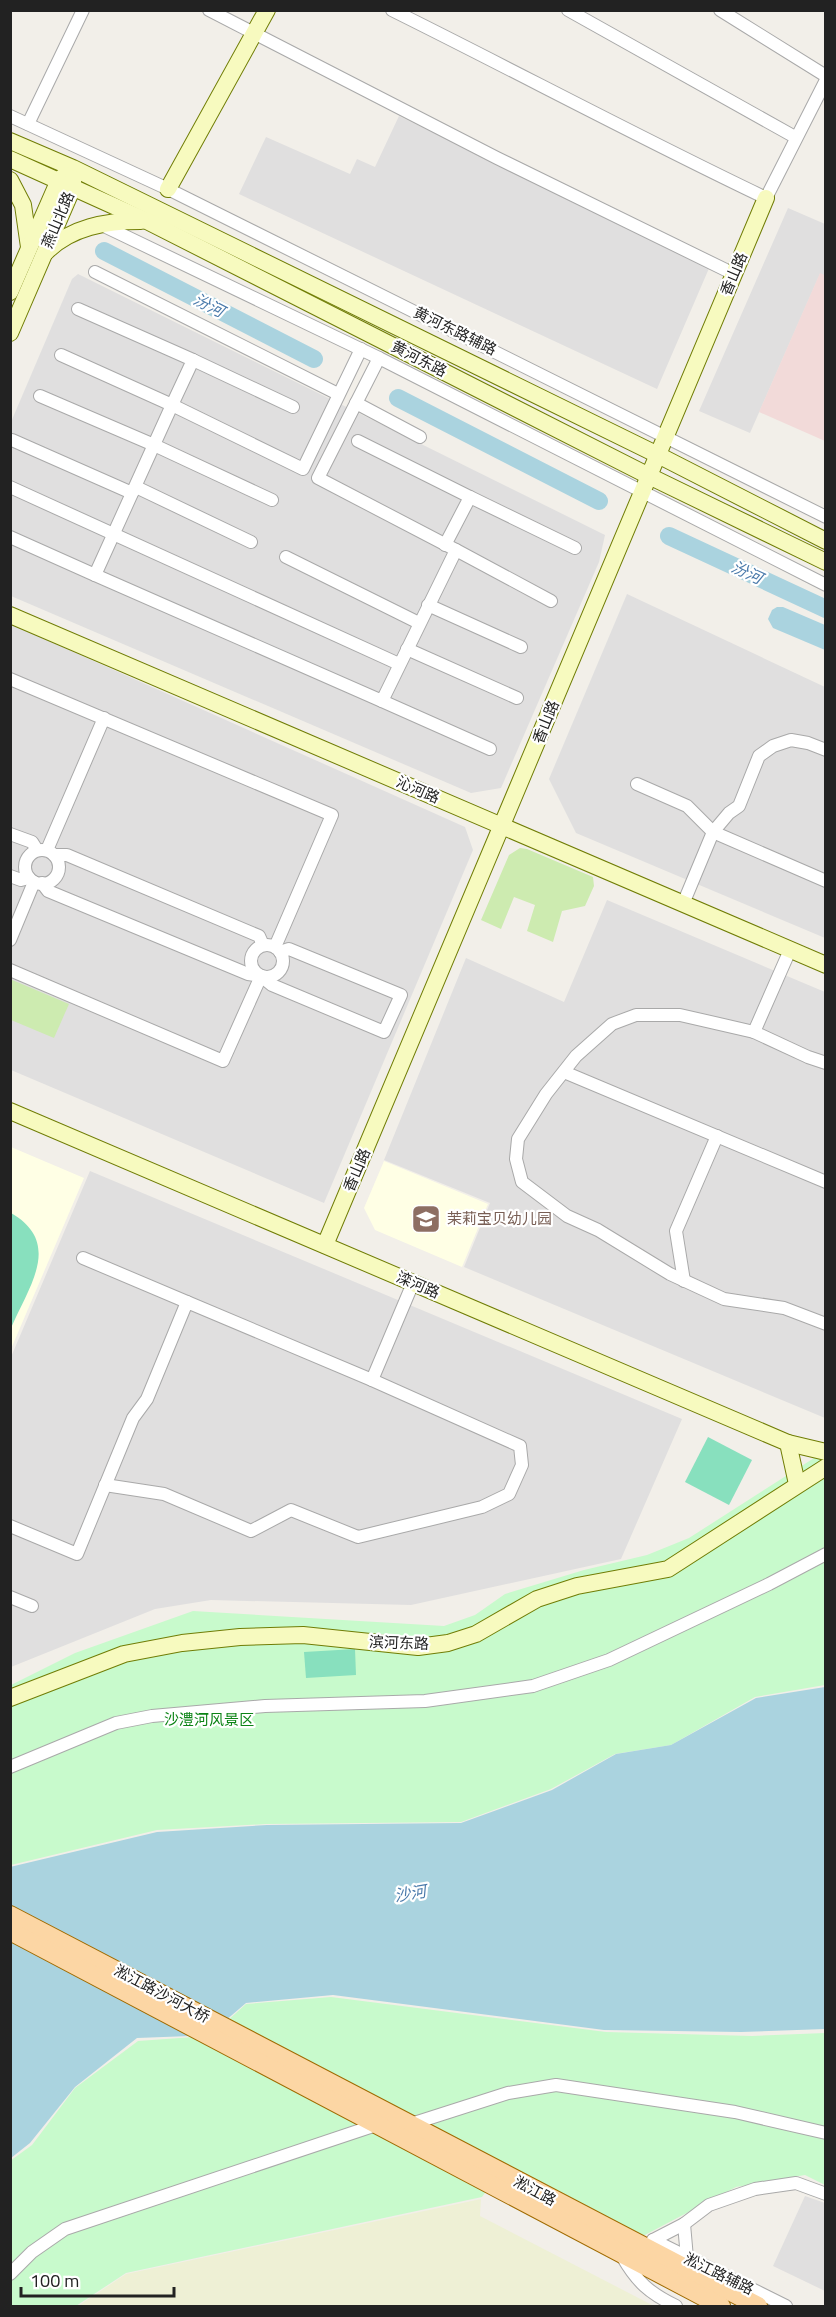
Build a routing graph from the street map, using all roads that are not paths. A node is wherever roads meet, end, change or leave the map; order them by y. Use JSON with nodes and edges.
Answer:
{"nodes":[{"id":1,"x":83,"y":10,"type":"edge"},
{"id":2,"x":209,"y":10,"type":"edge"},
{"id":3,"x":267,"y":10,"type":"edge"},
{"id":4,"x":392,"y":10,"type":"edge"},
{"id":5,"x":720,"y":10,"type":"edge"},
{"id":6,"x":576,"y":12,"type":"edge"},
{"id":7,"x":256,"y":33,"type":"junction"},
{"id":8,"x":825,"y":78,"type":"edge"},
{"id":9,"x":10,"y":116,"type":"edge"},
{"id":10,"x":28,"y":124,"type":"junction"},
{"id":11,"x":795,"y":136,"type":"junction"},
{"id":12,"x":10,"y":141,"type":"edge"},
{"id":13,"x":82,"y":148,"type":"junction"},
{"id":14,"x":10,"y":159,"type":"edge"},
{"id":15,"x":73,"y":168,"type":"junction"},
{"id":16,"x":12,"y":182,"type":"edge"},
{"id":17,"x":66,"y":184,"type":"junction"},
{"id":18,"x":168,"y":189,"type":"junction"},
{"id":19,"x":766,"y":198,"type":"junction"},
{"id":20,"x":147,"y":221,"type":"junction"},
{"id":21,"x":102,"y":225,"type":"junction"},
{"id":22,"x":36,"y":252,"type":"junction"},
{"id":23,"x":96,"y":272,"type":"dead end"},
{"id":24,"x":734,"y":274,"type":"junction"},
{"id":25,"x":10,"y":292,"type":"edge"},
{"id":26,"x":78,"y":309,"type":"dead end"},
{"id":27,"x":10,"y":333,"type":"edge"},
{"id":28,"x":361,"y":349,"type":"junction"},
{"id":29,"x":61,"y":355,"type":"dead end"},
{"id":30,"x":379,"y":358,"type":"junction"},
{"id":31,"x":193,"y":360,"type":"junction"},
{"id":32,"x":338,"y":394,"type":"junction"},
{"id":33,"x":40,"y":396,"type":"dead end"},
{"id":34,"x":356,"y":403,"type":"junction"},
{"id":35,"x":172,"y":405,"type":"junction"},
{"id":36,"x":293,"y":407,"type":"dead end"},
{"id":37,"x":420,"y":437,"type":"dead end"},
{"id":38,"x":666,"y":437,"type":"junction"},
{"id":39,"x":12,"y":440,"type":"edge"},
{"id":40,"x":358,"y":441,"type":"dead end"},
{"id":41,"x":154,"y":445,"type":"junction"},
{"id":42,"x":658,"y":455,"type":"junction"},
{"id":43,"x":646,"y":483,"type":"junction"},
{"id":44,"x":10,"y":487,"type":"edge"},
{"id":45,"x":134,"y":490,"type":"junction"},
{"id":46,"x":470,"y":497,"type":"junction"},
{"id":47,"x":272,"y":500,"type":"dead end"},
{"id":48,"x":825,"y":517,"type":"edge"},
{"id":49,"x":114,"y":534,"type":"junction"},
{"id":50,"x":10,"y":537,"type":"edge"},
{"id":51,"x":825,"y":541,"type":"edge"},
{"id":52,"x":251,"y":542,"type":"dead end"},
{"id":53,"x":451,"y":547,"type":"junction"},
{"id":54,"x":575,"y":548,"type":"dead end"},
{"id":55,"x":286,"y":557,"type":"dead end"},
{"id":56,"x":823,"y":562,"type":"edge"},
{"id":57,"x":94,"y":575,"type":"junction"},
{"id":58,"x":825,"y":585,"type":"edge"},
{"id":59,"x":551,"y":601,"type":"dead end"},
{"id":60,"x":428,"y":605,"type":"junction"},
{"id":61,"x":10,"y":615,"type":"edge"},
{"id":62,"x":420,"y":623,"type":"junction"},
{"id":63,"x":520,"y":647,"type":"dead end"},
{"id":64,"x":407,"y":649,"type":"junction"},
{"id":65,"x":399,"y":664,"type":"junction"},
{"id":66,"x":10,"y":679,"type":"edge"},
{"id":67,"x":517,"y":698,"type":"dead end"},
{"id":68,"x":382,"y":701,"type":"junction"},
{"id":69,"x":104,"y":718,"type":"junction"},
{"id":70,"x":490,"y":749,"type":"dead end"},
{"id":71,"x":825,"y":750,"type":"edge"},
{"id":72,"x":637,"y":784,"type":"dead end"},
{"id":73,"x":503,"y":826,"type":"junction"},
{"id":74,"x":713,"y":832,"type":"junction"},
{"id":75,"x":10,"y":834,"type":"edge"},
{"id":76,"x":46,"y":852,"type":"junction"},
{"id":77,"x":10,"y":876,"type":"edge"},
{"id":78,"x":35,"y":881,"type":"junction"},
{"id":79,"x":825,"y":881,"type":"edge"},
{"id":80,"x":683,"y":904,"type":"junction"},
{"id":81,"x":10,"y":940,"type":"edge"},
{"id":82,"x":273,"y":948,"type":"junction"},
{"id":83,"x":790,"y":950,"type":"junction"},
{"id":84,"x":825,"y":965,"type":"edge"},
{"id":85,"x":10,"y":970,"type":"edge"},
{"id":86,"x":261,"y":976,"type":"junction"},
{"id":87,"x":754,"y":1032,"type":"junction"},
{"id":88,"x":825,"y":1062,"type":"edge"},
{"id":89,"x":564,"y":1072,"type":"junction"},
{"id":90,"x":10,"y":1111,"type":"edge"},
{"id":91,"x":717,"y":1136,"type":"junction"},
{"id":92,"x":825,"y":1182,"type":"edge"},
{"id":93,"x":325,"y":1245,"type":"junction"},
{"id":94,"x":83,"y":1258,"type":"dead end"},
{"id":95,"x":684,"y":1281,"type":"junction"},
{"id":96,"x":413,"y":1283,"type":"junction"},
{"id":97,"x":187,"y":1302,"type":"junction"},
{"id":98,"x":825,"y":1324,"type":"edge"},
{"id":99,"x":372,"y":1380,"type":"junction"},
{"id":100,"x":788,"y":1443,"type":"junction"},
{"id":101,"x":825,"y":1452,"type":"edge"},
{"id":102,"x":825,"y":1467,"type":"edge"},
{"id":103,"x":797,"y":1484,"type":"junction"},
{"id":104,"x":105,"y":1485,"type":"junction"},
{"id":105,"x":10,"y":1526,"type":"edge"},
{"id":106,"x":825,"y":1554,"type":"edge"},
{"id":107,"x":10,"y":1597,"type":"edge"},
{"id":108,"x":32,"y":1606,"type":"dead end"},
{"id":109,"x":10,"y":1698,"type":"edge"},
{"id":110,"x":10,"y":1767,"type":"edge"},
{"id":111,"x":10,"y":1915,"type":"edge"},
{"id":112,"x":10,"y":1931,"type":"edge"},
{"id":113,"x":309,"y":2080,"type":"junction"},
{"id":114,"x":376,"y":2125,"type":"junction"},
{"id":115,"x":408,"y":2125,"type":"junction"},
{"id":116,"x":825,"y":2133,"type":"edge"},
{"id":117,"x":825,"y":2194,"type":"edge"},
{"id":118,"x":684,"y":2224,"type":"junction"},
{"id":119,"x":651,"y":2245,"type":"junction"},
{"id":120,"x":622,"y":2256,"type":"junction"},
{"id":121,"x":684,"y":2262,"type":"junction"},
{"id":122,"x":10,"y":2274,"type":"edge"},
{"id":123,"x":676,"y":2307,"type":"edge"},
{"id":124,"x":721,"y":2307,"type":"edge"},
{"id":125,"x":758,"y":2307,"type":"edge"},
{"id":126,"x":786,"y":2307,"type":"edge"}],
"edges":[{"from":1,"to":10,"type":"street"},
{"from":2,"to":7,"type":"street"},
{"from":3,"to":7,"type":"street"},
{"from":4,"to":19,"type":"street"},
{"from":5,"to":8,"type":"street"},
{"from":6,"to":11,"type":"street"},
{"from":7,"to":18,"type":"street"},
{"from":7,"to":24,"type":"street"},
{"from":8,"to":11,"type":"street"},
{"from":9,"to":10,"type":"street","name":"黄河东路辅路"},
{"from":10,"to":13,"type":"street","name":"黄河东路辅路"},
{"from":11,"to":19,"type":"street"},
{"from":12,"to":15,"type":"street","name":"黄河东路"},
{"from":13,"to":15,"type":"street"},
{"from":13,"to":18,"type":"street","name":"黄河东路辅路"},
{"from":14,"to":17,"type":"street","name":"黄河东路"},
{"from":15,"to":17,"type":"street","name":"燕山北路"},
{"from":15,"to":42,"type":"street","name":"黄河东路"},
{"from":16,"to":22,"type":"street"},
{"from":17,"to":20,"type":"street","name":"黄河东路"},
{"from":17,"to":22,"type":"street","name":"燕山北路"},
{"from":18,"to":38,"type":"street","name":"黄河东路辅路"},
{"from":19,"to":24,"type":"street","name":"香山路"},
{"from":20,"to":21,"type":"street"},
{"from":20,"to":43,"type":"street","name":"黄河东路"},
{"from":21,"to":22,"type":"street"},
{"from":21,"to":28,"type":"street"},
{"from":22,"to":25,"type":"street","name":"燕山北路"},
{"from":22,"to":27,"type":"street","name":"燕山北路"},
{"from":23,"to":32,"type":"street"},
{"from":24,"to":38,"type":"street","name":"香山路"},
{"from":26,"to":31,"type":"street"},
{"from":28,"to":30,"type":"street"},
{"from":28,"to":32,"type":"street"},
{"from":29,"to":35,"type":"street"},
{"from":30,"to":34,"type":"street"},
{"from":30,"to":43,"type":"street"},
{"from":31,"to":35,"type":"street"},
{"from":31,"to":36,"type":"street"},
{"from":32,"to":35,"type":"street"},
{"from":33,"to":41,"type":"street"},
{"from":34,"to":37,"type":"street"},
{"from":34,"to":53,"type":"street"},
{"from":35,"to":41,"type":"street"},
{"from":38,"to":42,"type":"street","name":"香山路"},
{"from":38,"to":48,"type":"street","name":"黄河东路辅路"},
{"from":39,"to":45,"type":"street"},
{"from":40,"to":46,"type":"street"},
{"from":41,"to":45,"type":"street"},
{"from":41,"to":47,"type":"street"},
{"from":42,"to":43,"type":"street","name":"香山路"},
{"from":42,"to":51,"type":"street","name":"黄河东路"},
{"from":43,"to":56,"type":"street","name":"黄河东路"},
{"from":43,"to":58,"type":"street"},
{"from":43,"to":73,"type":"street","name":"香山路"},
{"from":44,"to":49,"type":"street"},
{"from":45,"to":49,"type":"street"},
{"from":45,"to":52,"type":"street"},
{"from":46,"to":53,"type":"street"},
{"from":46,"to":54,"type":"street"},
{"from":49,"to":57,"type":"street"},
{"from":49,"to":65,"type":"street"},
{"from":50,"to":57,"type":"street"},
{"from":53,"to":59,"type":"street"},
{"from":53,"to":60,"type":"street"},
{"from":55,"to":62,"type":"street"},
{"from":57,"to":68,"type":"street"},
{"from":60,"to":62,"type":"street"},
{"from":60,"to":63,"type":"street"},
{"from":61,"to":73,"type":"street","name":"沁河路"},
{"from":62,"to":64,"type":"street"},
{"from":64,"to":65,"type":"street"},
{"from":64,"to":67,"type":"street"},
{"from":65,"to":68,"type":"street"},
{"from":66,"to":69,"type":"street"},
{"from":68,"to":70,"type":"street"},
{"from":69,"to":76,"type":"street"},
{"from":69,"to":82,"type":"street"},
{"from":71,"to":74,"type":"street"},
{"from":72,"to":74,"type":"street"},
{"from":73,"to":80,"type":"street","name":"沁河路"},
{"from":73,"to":93,"type":"street","name":"香山路"},
{"from":74,"to":79,"type":"street"},
{"from":74,"to":80,"type":"street"},
{"from":75,"to":76,"type":"street"},
{"from":76,"to":78,"type":"street"},
{"from":76,"to":78,"type":"street"},
{"from":76,"to":82,"type":"street"},
{"from":77,"to":78,"type":"street"},
{"from":78,"to":81,"type":"street"},
{"from":78,"to":86,"type":"street"},
{"from":80,"to":83,"type":"street","name":"沁河路"},
{"from":82,"to":86,"type":"street"},
{"from":82,"to":86,"type":"street"},
{"from":82,"to":86,"type":"street"},
{"from":83,"to":84,"type":"street","name":"沁河路"},
{"from":83,"to":87,"type":"street"},
{"from":85,"to":86,"type":"street"},
{"from":87,"to":88,"type":"street"},
{"from":87,"to":89,"type":"street"},
{"from":89,"to":91,"type":"street"},
{"from":89,"to":95,"type":"street"},
{"from":90,"to":93,"type":"street","name":"滦河路"},
{"from":91,"to":92,"type":"street"},
{"from":91,"to":95,"type":"street"},
{"from":93,"to":96,"type":"street","name":"滦河路"},
{"from":94,"to":97,"type":"street"},
{"from":95,"to":98,"type":"street"},
{"from":96,"to":99,"type":"street"},
{"from":96,"to":100,"type":"street","name":"滦河路"},
{"from":97,"to":99,"type":"street"},
{"from":97,"to":104,"type":"street"},
{"from":99,"to":104,"type":"street"},
{"from":100,"to":101,"type":"street","name":"滦河路"},
{"from":100,"to":103,"type":"street"},
{"from":102,"to":103,"type":"street","name":"滨河东路"},
{"from":103,"to":109,"type":"street","name":"滨河东路"},
{"from":104,"to":105,"type":"street"},
{"from":106,"to":110,"type":"street"},
{"from":107,"to":108,"type":"street"},
{"from":111,"to":113,"type":"main road","name":"淞江路沙河大桥"},
{"from":112,"to":113,"type":"main road","name":"淞江路沙河大桥"},
{"from":113,"to":114,"type":"main road","name":"淞江路"},
{"from":113,"to":115,"type":"main road","name":"淞江路"},
{"from":114,"to":120,"type":"main road","name":"淞江路"},
{"from":114,"to":122,"type":"street"},
{"from":115,"to":116,"type":"street"},
{"from":115,"to":119,"type":"main road","name":"淞江路"},
{"from":117,"to":118,"type":"street"},
{"from":118,"to":119,"type":"street"},
{"from":118,"to":121,"type":"street"},
{"from":119,"to":121,"type":"main road","name":"淞江路"},
{"from":120,"to":123,"type":"street"},
{"from":120,"to":124,"type":"main road","name":"淞江路"},
{"from":121,"to":125,"type":"main road","name":"淞江路"},
{"from":121,"to":126,"type":"street","name":"淞江路辅路"}]}
